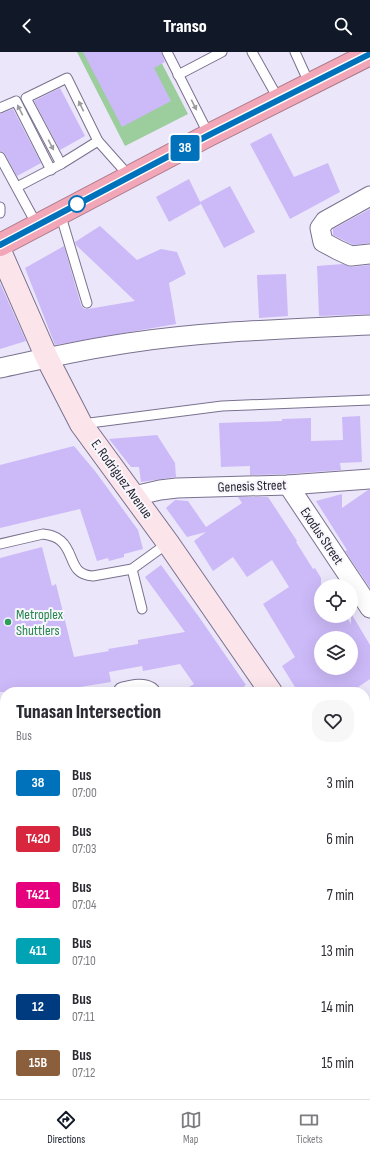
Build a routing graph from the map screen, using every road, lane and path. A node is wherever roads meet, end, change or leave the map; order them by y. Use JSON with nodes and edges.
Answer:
{"nodes":[{"id":1,"x":166,"y":52,"type":"edge"},
{"id":2,"x":222,"y":52,"type":"edge"},
{"id":3,"x":252,"y":52,"type":"edge"},
{"id":4,"x":295,"y":52,"type":"edge"},
{"id":5,"x":370,"y":54,"type":"edge"},
{"id":6,"x":178,"y":75,"type":"junction"},
{"id":7,"x":310,"y":84,"type":"junction"},
{"id":8,"x":279,"y":100,"type":"junction"},
{"id":9,"x":0,"y":108,"type":"edge"},
{"id":10,"x":209,"y":135,"type":"junction"},
{"id":11,"x":98,"y":141,"type":"junction"},
{"id":12,"x":0,"y":157,"type":"edge"},
{"id":13,"x":61,"y":164,"type":"junction"},
{"id":14,"x":51,"y":170,"type":"junction"},
{"id":15,"x":130,"y":178,"type":"junction"},
{"id":16,"x":17,"y":187,"type":"junction"},
{"id":17,"x":370,"y":196,"type":"edge"},
{"id":18,"x":0,"y":206,"type":"edge"},
{"id":19,"x":60,"y":212,"type":"junction"},
{"id":20,"x":0,"y":213,"type":"edge"},
{"id":21,"x":37,"y":225,"type":"junction"},
{"id":22,"x":0,"y":245,"type":"edge"},
{"id":23,"x":0,"y":251,"type":"edge"},
{"id":24,"x":370,"y":254,"type":"edge"},
{"id":25,"x":87,"y":304,"type":"dead end"},
{"id":26,"x":370,"y":325,"type":"edge"},
{"id":27,"x":47,"y":358,"type":"junction"},
{"id":28,"x":0,"y":368,"type":"edge"},
{"id":29,"x":370,"y":400,"type":"edge"},
{"id":30,"x":81,"y":424,"type":"junction"},
{"id":31,"x":370,"y":479,"type":"edge"},
{"id":32,"x":288,"y":485,"type":"junction"},
{"id":33,"x":134,"y":496,"type":"junction"},
{"id":34,"x":168,"y":543,"type":"junction"},
{"id":35,"x":0,"y":544,"type":"edge"},
{"id":36,"x":132,"y":569,"type":"junction"},
{"id":37,"x":370,"y":608,"type":"edge"},
{"id":38,"x":142,"y":609,"type":"dead end"},
{"id":39,"x":268,"y":687,"type":"edge"}],
"edges":[{"from":1,"to":6,"type":"lane"},
{"from":2,"to":6,"type":"lane"},
{"from":3,"to":8,"type":"lane"},
{"from":4,"to":7,"type":"lane"},
{"from":5,"to":7,"type":"highway"},
{"from":6,"to":10,"type":"lane","one_way":true},
{"from":7,"to":8,"type":"highway"},
{"from":8,"to":10,"type":"highway"},
{"from":14,"to":9,"type":"lane","one_way":true},
{"from":10,"to":15,"type":"highway"},
{"from":11,"to":13,"type":"lane"},
{"from":11,"to":13,"type":"lane","one_way":true},
{"from":11,"to":15,"type":"lane"},
{"from":12,"to":16,"type":"lane"},
{"from":13,"to":14,"type":"lane"},
{"from":14,"to":16,"type":"lane"},
{"from":15,"to":19,"type":"highway"},
{"from":16,"to":21,"type":"lane"},
{"from":17,"to":24,"type":"street"},
{"from":18,"to":20,"type":"lane"},
{"from":19,"to":21,"type":"highway"},
{"from":19,"to":25,"type":"lane"},
{"from":21,"to":22,"type":"highway"},
{"from":23,"to":27,"type":"street","name":"E. Rodriguez Avenue"},
{"from":26,"to":27,"type":"street"},
{"from":27,"to":28,"type":"street"},
{"from":27,"to":30,"type":"street","name":"E. Rodriguez Avenue"},
{"from":29,"to":30,"type":"lane"},
{"from":30,"to":33,"type":"street","name":"E. Rodriguez Avenue"},
{"from":31,"to":32,"type":"street","name":"Genesis Street"},
{"from":32,"to":33,"type":"street","name":"Genesis Street"},
{"from":32,"to":37,"type":"street","name":"Exodus Street"},
{"from":33,"to":34,"type":"street","name":"E. Rodriguez Avenue"},
{"from":34,"to":36,"type":"lane"},
{"from":34,"to":39,"type":"street","name":"E. Rodriguez Avenue"},
{"from":35,"to":36,"type":"lane"},
{"from":36,"to":38,"type":"lane"}]}
